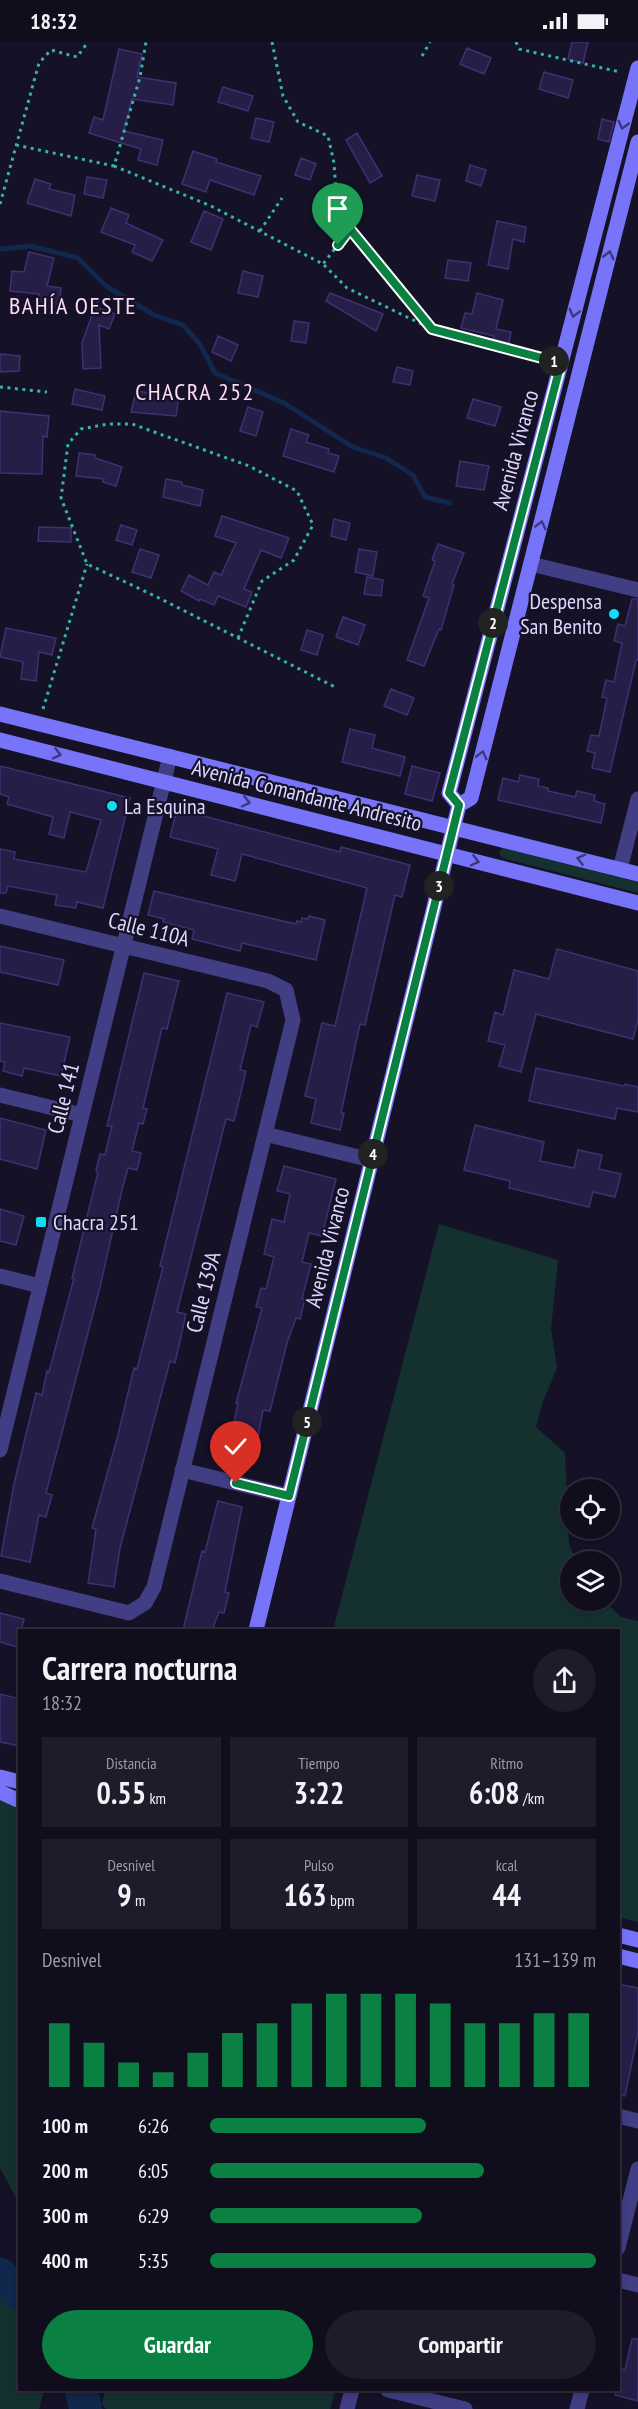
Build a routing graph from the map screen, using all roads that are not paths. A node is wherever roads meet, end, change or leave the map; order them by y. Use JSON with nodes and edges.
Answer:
{"nodes":[{"id":1,"x":637,"y":72,"type":"edge"},
{"id":2,"x":638,"y":142,"type":"edge"},
{"id":3,"x":531,"y":564,"type":"junction"},
{"id":4,"x":638,"y":591,"type":"edge"},
{"id":5,"x":0,"y":714,"type":"edge"},
{"id":6,"x":0,"y":740,"type":"edge"},
{"id":7,"x":170,"y":756,"type":"junction"},
{"id":8,"x":164,"y":782,"type":"junction"},
{"id":9,"x":638,"y":799,"type":"edge"},
{"id":10,"x":459,"y":805,"type":"junction"},
{"id":11,"x":453,"y":827,"type":"junction"},
{"id":12,"x":447,"y":854,"type":"junction"},
{"id":13,"x":620,"y":869,"type":"junction"},
{"id":14,"x":638,"y":873,"type":"edge"},
{"id":15,"x":638,"y":903,"type":"edge"},
{"id":16,"x":0,"y":916,"type":"edge"},
{"id":17,"x":124,"y":946,"type":"junction"},
{"id":18,"x":286,"y":990,"type":"joint"},
{"id":19,"x":0,"y":1095,"type":"edge"},
{"id":20,"x":82,"y":1115,"type":"junction"},
{"id":21,"x":265,"y":1134,"type":"junction"},
{"id":22,"x":371,"y":1160,"type":"junction"},
{"id":23,"x":0,"y":1276,"type":"edge"},
{"id":24,"x":40,"y":1286,"type":"junction"},
{"id":25,"x":0,"y":1450,"type":"edge"},
{"id":26,"x":182,"y":1470,"type":"junction"},
{"id":27,"x":289,"y":1496,"type":"junction"},
{"id":28,"x":0,"y":1581,"type":"edge"},
{"id":29,"x":256,"y":1629,"type":"edge"},
{"id":30,"x":0,"y":1777,"type":"edge"},
{"id":31,"x":18,"y":1782,"type":"edge"},
{"id":32,"x":0,"y":1792,"type":"edge"},
{"id":33,"x":18,"y":1800,"type":"edge"},
{"id":34,"x":620,"y":1936,"type":"edge"},
{"id":35,"x":638,"y":1940,"type":"edge"},
{"id":36,"x":620,"y":1956,"type":"edge"},
{"id":37,"x":638,"y":1961,"type":"edge"},
{"id":38,"x":620,"y":2116,"type":"edge"},
{"id":39,"x":638,"y":2121,"type":"edge"},
{"id":40,"x":638,"y":2169,"type":"edge"},
{"id":41,"x":620,"y":2240,"type":"edge"},
{"id":42,"x":620,"y":2280,"type":"edge"},
{"id":43,"x":638,"y":2285,"type":"edge"},
{"id":44,"x":352,"y":2391,"type":"edge"},
{"id":45,"x":392,"y":2391,"type":"edge"},
{"id":46,"x":582,"y":2391,"type":"edge"},
{"id":47,"x":347,"y":2409,"type":"edge"},
{"id":48,"x":465,"y":2409,"type":"edge"},
{"id":49,"x":577,"y":2409,"type":"edge"}],
"edges":[{"from":1,"to":10,"type":"street","name":"Avenida Vivanco","one_way":true},
{"from":3,"to":2,"type":"street","name":"Avenida Vivanco","one_way":true},
{"from":3,"to":4,"type":"street"},
{"from":10,"to":3,"type":"street","name":"Avenida Vivanco","one_way":true},
{"from":5,"to":7,"type":"street","name":"Avenida Comandante Andresito"},
{"from":6,"to":8,"type":"street","name":"Avenida Comandante Andresito","one_way":true},
{"from":7,"to":8,"type":"street","name":"Calle 141"},
{"from":7,"to":11,"type":"street","name":"Avenida Comandante Andresito"},
{"from":8,"to":12,"type":"street","name":"Avenida Comandante Andresito","one_way":true},
{"from":8,"to":17,"type":"street","name":"Calle 141"},
{"from":9,"to":13,"type":"street"},
{"from":10,"to":11,"type":"street","name":"Avenida Vivanco"},
{"from":11,"to":12,"type":"street","name":"Avenida Vivanco"},
{"from":13,"to":11,"type":"street","name":"Avenida Comandante Andresito","one_way":true},
{"from":12,"to":15,"type":"street","name":"Avenida Comandante Andresito","one_way":true},
{"from":12,"to":22,"type":"street","name":"Avenida Vivanco"},
{"from":13,"to":14,"type":"street","name":"Avenida Comandante Andresito"},
{"from":16,"to":17,"type":"street","name":"Calle 110A"},
{"from":17,"to":18,"type":"street","name":"Calle 110A"},
{"from":17,"to":20,"type":"street","name":"Calle 141"},
{"from":18,"to":21,"type":"street","name":"Calle 139A"},
{"from":19,"to":20,"type":"street"},
{"from":20,"to":24,"type":"street","name":"Calle 141"},
{"from":21,"to":22,"type":"street"},
{"from":21,"to":26,"type":"street","name":"Calle 139A"},
{"from":22,"to":27,"type":"street","name":"Avenida Vivanco"},
{"from":23,"to":24,"type":"street"},
{"from":24,"to":25,"type":"street","name":"Calle 141"},
{"from":26,"to":27,"type":"street"},
{"from":26,"to":28,"type":"street","name":"Calle 139A"},
{"from":27,"to":29,"type":"street","name":"Avenida Vivanco"},
{"from":30,"to":31,"type":"street"},
{"from":32,"to":33,"type":"street"},
{"from":34,"to":35,"type":"street"},
{"from":36,"to":37,"type":"street"},
{"from":38,"to":39,"type":"street"},
{"from":40,"to":41,"type":"street"},
{"from":42,"to":43,"type":"street"},
{"from":44,"to":47,"type":"street"},
{"from":45,"to":48,"type":"street"},
{"from":46,"to":49,"type":"street"}]}
